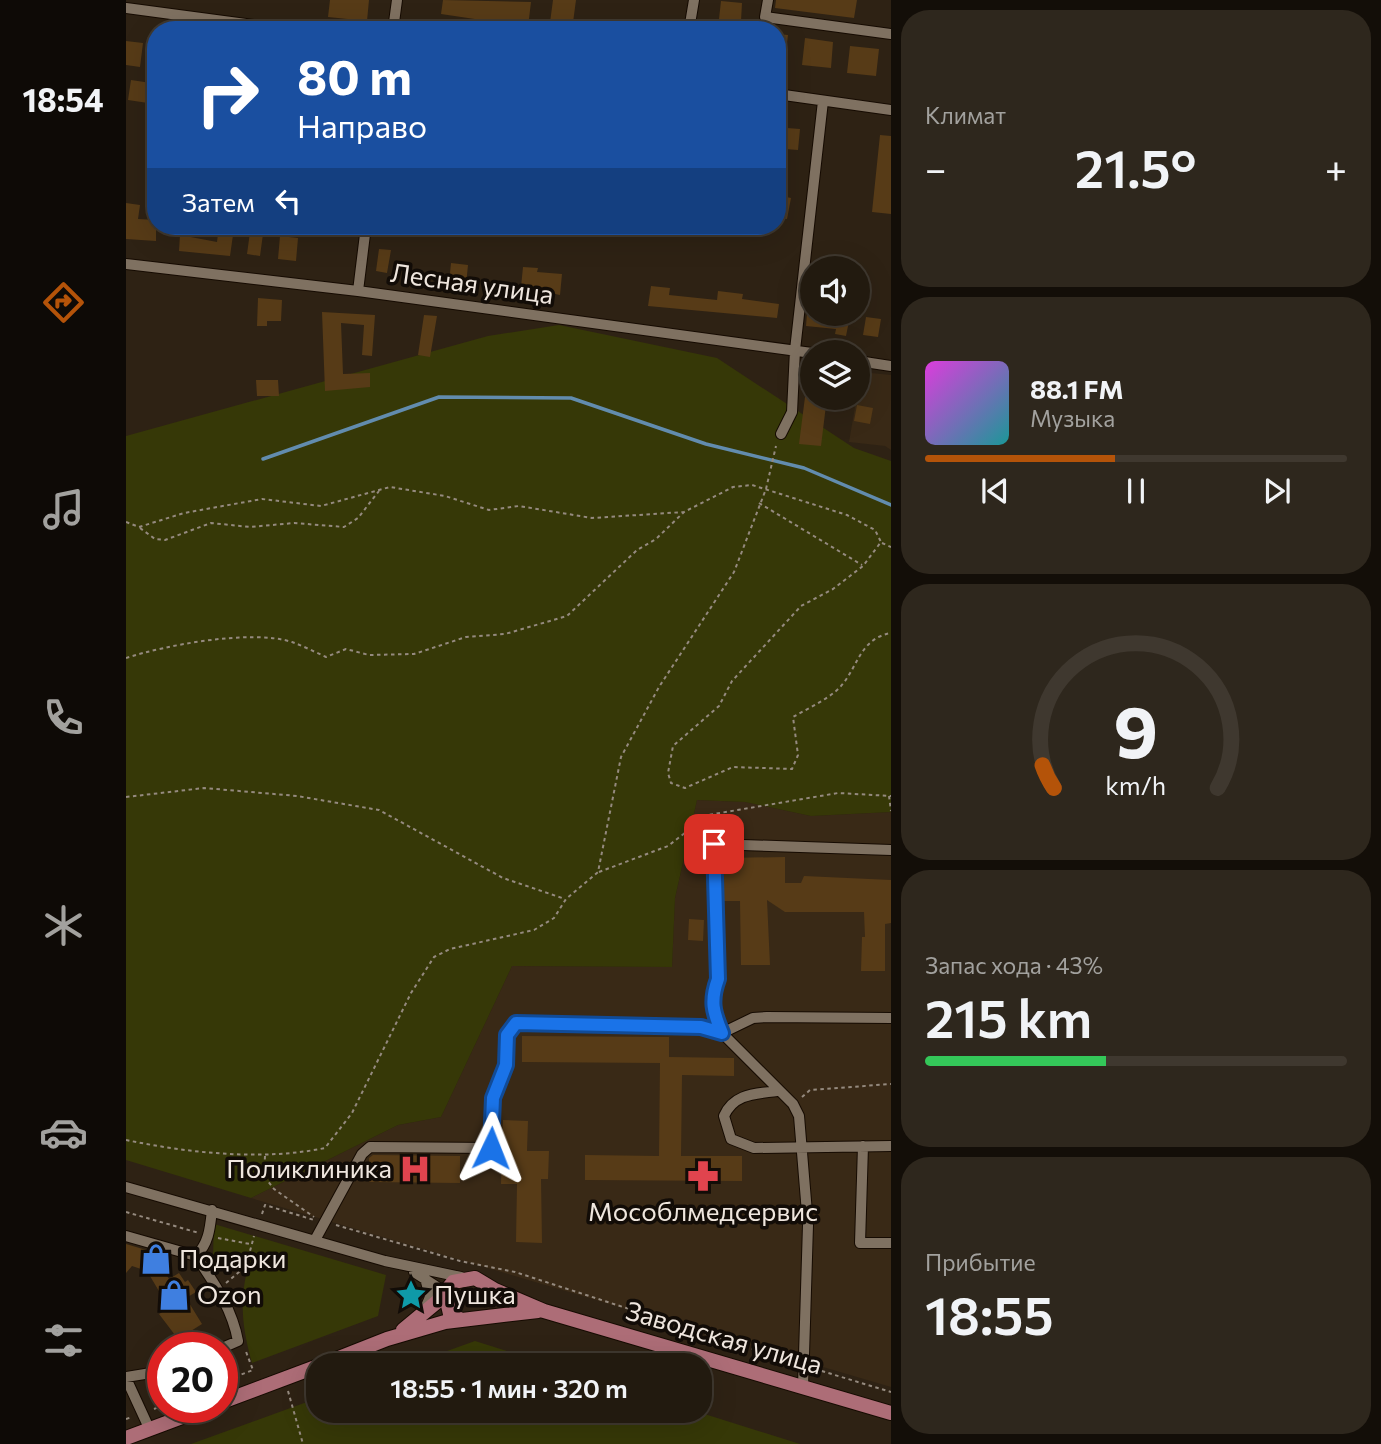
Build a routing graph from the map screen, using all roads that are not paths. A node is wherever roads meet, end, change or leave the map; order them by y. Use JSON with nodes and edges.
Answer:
{"nodes":[{"id":1,"x":397,"y":0,"type":"edge"},
{"id":2,"x":694,"y":0,"type":"edge"},
{"id":3,"x":768,"y":0,"type":"edge"},
{"id":4,"x":126,"y":8,"type":"edge"},
{"id":5,"x":224,"y":21,"type":"edge"},
{"id":6,"x":394,"y":21,"type":"edge"},
{"id":7,"x":690,"y":21,"type":"edge"},
{"id":8,"x":891,"y":34,"type":"edge"},
{"id":9,"x":786,"y":95,"type":"edge"},
{"id":10,"x":823,"y":101,"type":"junction"},
{"id":11,"x":891,"y":110,"type":"edge"},
{"id":12,"x":365,"y":235,"type":"edge"},
{"id":13,"x":126,"y":264,"type":"edge"},
{"id":14,"x":358,"y":291,"type":"junction"},
{"id":15,"x":795,"y":350,"type":"junction"},
{"id":16,"x":800,"y":351,"type":"edge"},
{"id":17,"x":870,"y":362,"type":"edge"},
{"id":18,"x":891,"y":366,"type":"edge"},
{"id":19,"x":781,"y":434,"type":"dead end"},
{"id":20,"x":891,"y":850,"type":"edge"},
{"id":21,"x":891,"y":1018,"type":"edge"},
{"id":22,"x":722,"y":1033,"type":"junction"},
{"id":23,"x":777,"y":1091,"type":"junction"},
{"id":24,"x":803,"y":1146,"type":"junction"},
{"id":25,"x":863,"y":1146,"type":"junction"},
{"id":26,"x":891,"y":1146,"type":"edge"},
{"id":27,"x":126,"y":1187,"type":"edge"},
{"id":28,"x":212,"y":1210,"type":"junction"},
{"id":29,"x":126,"y":1236,"type":"edge"},
{"id":30,"x":315,"y":1240,"type":"junction"},
{"id":31,"x":891,"y":1243,"type":"edge"},
{"id":32,"x":196,"y":1256,"type":"junction"},
{"id":33,"x":385,"y":1261,"type":"junction"},
{"id":34,"x":425,"y":1278,"type":"junction"},
{"id":35,"x":463,"y":1278,"type":"junction"},
{"id":36,"x":481,"y":1280,"type":"junction"},
{"id":37,"x":445,"y":1294,"type":"junction"},
{"id":38,"x":544,"y":1311,"type":"junction"},
{"id":39,"x":480,"y":1317,"type":"junction"},
{"id":40,"x":461,"y":1320,"type":"junction"},
{"id":41,"x":417,"y":1321,"type":"junction"},
{"id":42,"x":236,"y":1332,"type":"edge"},
{"id":43,"x":387,"y":1339,"type":"junction"},
{"id":44,"x":351,"y":1353,"type":"edge"},
{"id":45,"x":306,"y":1371,"type":"edge"},
{"id":46,"x":147,"y":1374,"type":"edge"},
{"id":47,"x":126,"y":1377,"type":"edge"},
{"id":48,"x":803,"y":1387,"type":"junction"},
{"id":49,"x":238,"y":1396,"type":"edge"},
{"id":50,"x":891,"y":1413,"type":"edge"},
{"id":51,"x":163,"y":1423,"type":"edge"},
{"id":52,"x":149,"y":1428,"type":"junction"},
{"id":53,"x":126,"y":1438,"type":"edge"}],
"edges":[{"from":1,"to":6,"type":"street"},
{"from":2,"to":7,"type":"street"},
{"from":3,"to":8,"type":"street"},
{"from":4,"to":5,"type":"street"},
{"from":9,"to":10,"type":"street"},
{"from":10,"to":11,"type":"street"},
{"from":10,"to":15,"type":"street"},
{"from":12,"to":14,"type":"street"},
{"from":13,"to":14,"type":"street","name":"Лесная улица"},
{"from":14,"to":15,"type":"street","name":"Лесная улица"},
{"from":15,"to":16,"type":"street","name":"Лесная улица"},
{"from":15,"to":19,"type":"street"},
{"from":17,"to":18,"type":"street"},
{"from":20,"to":22,"type":"street"},
{"from":21,"to":22,"type":"street"},
{"from":22,"to":23,"type":"street"},
{"from":22,"to":30,"type":"street"},
{"from":23,"to":24,"type":"street"},
{"from":23,"to":24,"type":"street"},
{"from":24,"to":25,"type":"street"},
{"from":24,"to":48,"type":"street"},
{"from":25,"to":26,"type":"street"},
{"from":25,"to":31,"type":"street"},
{"from":27,"to":28,"type":"street"},
{"from":28,"to":30,"type":"street"},
{"from":28,"to":32,"type":"street"},
{"from":29,"to":32,"type":"street"},
{"from":30,"to":33,"type":"street"},
{"from":32,"to":42,"type":"street"},
{"from":33,"to":34,"type":"street"},
{"from":33,"to":35,"type":"street"},
{"from":34,"to":37,"type":"street"},
{"from":34,"to":41,"type":"street"},
{"from":35,"to":36,"type":"main road"},
{"from":35,"to":37,"type":"main road"},
{"from":36,"to":38,"type":"main road"},
{"from":36,"to":39,"type":"main road"},
{"from":37,"to":40,"type":"main road"},
{"from":37,"to":41,"type":"main road"},
{"from":38,"to":39,"type":"main road"},
{"from":38,"to":48,"type":"main road","name":"Заводская улица"},
{"from":39,"to":40,"type":"main road"},
{"from":40,"to":43,"type":"main road"},
{"from":41,"to":43,"type":"main road"},
{"from":43,"to":44,"type":"main road"},
{"from":45,"to":49,"type":"main road"},
{"from":46,"to":47,"type":"street"},
{"from":47,"to":52,"type":"street"},
{"from":48,"to":50,"type":"main road","name":"Заводская улица"},
{"from":51,"to":52,"type":"main road"},
{"from":52,"to":53,"type":"main road"}]}
